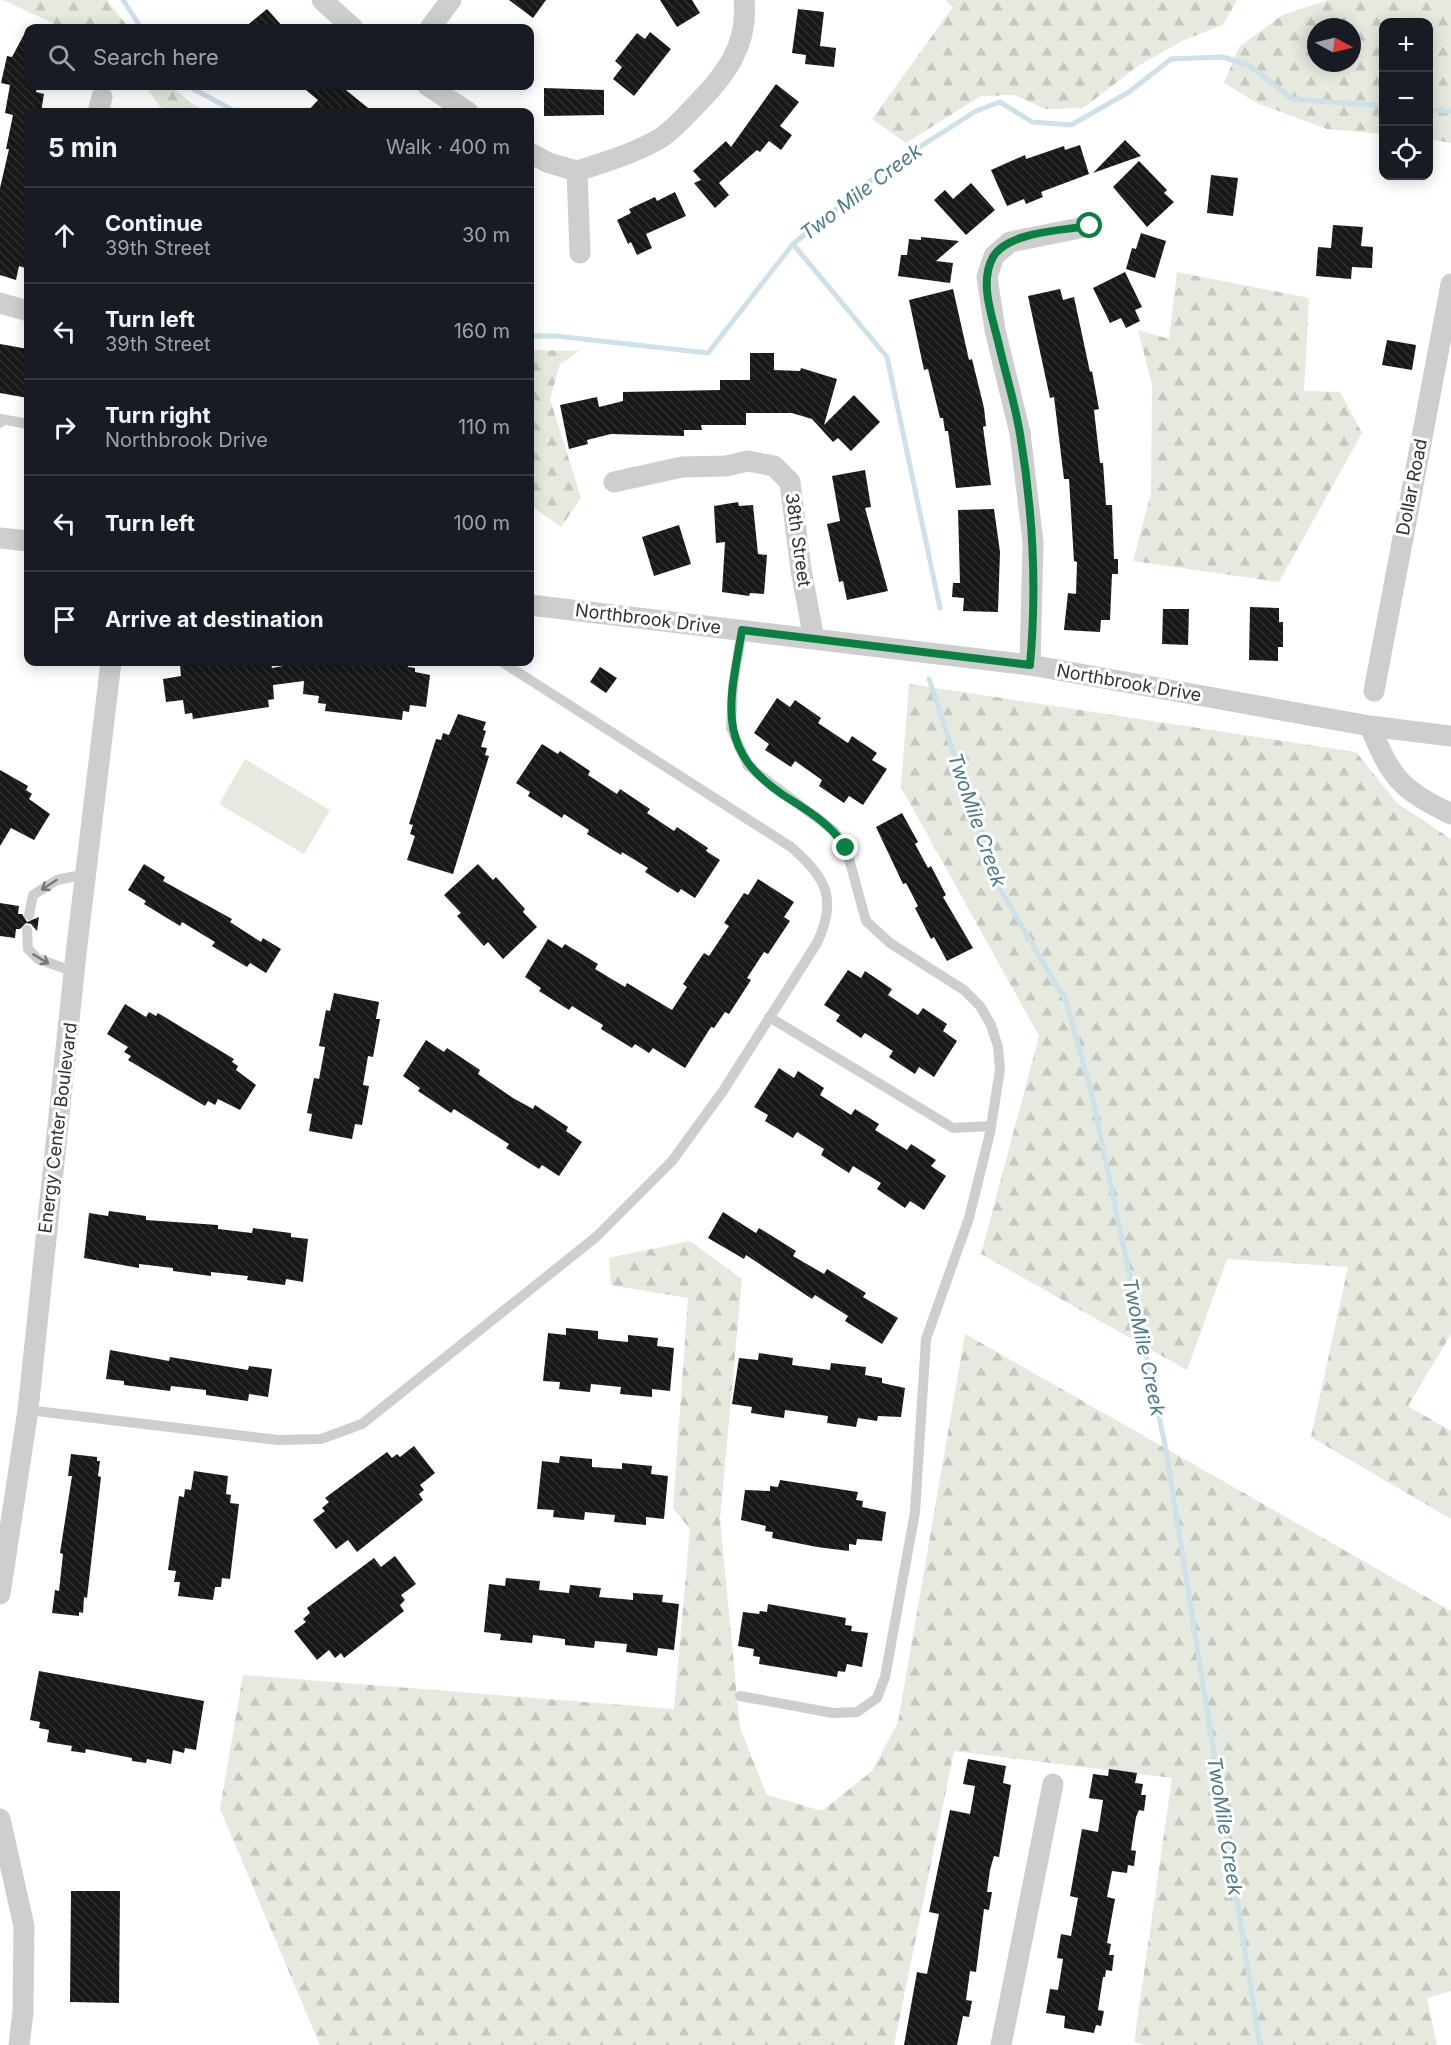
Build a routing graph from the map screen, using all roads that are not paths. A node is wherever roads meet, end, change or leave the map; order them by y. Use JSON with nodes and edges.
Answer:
{"nodes":[{"id":1,"x":322,"y":0,"type":"edge"},
{"id":2,"x":451,"y":0,"type":"edge"},
{"id":3,"x":744,"y":0,"type":"edge"},
{"id":4,"x":349,"y":24,"type":"edge"},
{"id":5,"x":433,"y":24,"type":"edge"},
{"id":6,"x":434,"y":90,"type":"edge"},
{"id":7,"x":462,"y":108,"type":"edge"},
{"id":8,"x":534,"y":155,"type":"edge"},
{"id":9,"x":577,"y":171,"type":"junction"},
{"id":10,"x":1090,"y":226,"type":"dead end"},
{"id":11,"x":580,"y":253,"type":"dead end"},
{"id":12,"x":1451,"y":284,"type":"edge"},
{"id":13,"x":0,"y":303,"type":"edge"},
{"id":14,"x":24,"y":310,"type":"edge"},
{"id":15,"x":0,"y":423,"type":"edge"},
{"id":16,"x":24,"y":423,"type":"edge"},
{"id":17,"x":614,"y":482,"type":"dead end"},
{"id":18,"x":0,"y":538,"type":"edge"},
{"id":19,"x":24,"y":541,"type":"edge"},
{"id":20,"x":534,"y":605,"type":"edge"},
{"id":21,"x":742,"y":630,"type":"junction"},
{"id":22,"x":814,"y":639,"type":"junction"},
{"id":23,"x":1030,"y":665,"type":"junction"},
{"id":24,"x":111,"y":666,"type":"edge"},
{"id":25,"x":508,"y":666,"type":"edge"},
{"id":26,"x":1374,"y":691,"type":"dead end"},
{"id":27,"x":1370,"y":726,"type":"junction"},
{"id":28,"x":1451,"y":736,"type":"edge"},
{"id":29,"x":1451,"y":814,"type":"edge"},
{"id":30,"x":86,"y":874,"type":"junction"},
{"id":31,"x":29,"y":915,"type":"dead end"},
{"id":32,"x":27,"y":930,"type":"dead end"},
{"id":33,"x":75,"y":972,"type":"junction"},
{"id":34,"x":769,"y":1017,"type":"junction"},
{"id":35,"x":991,"y":1126,"type":"junction"},
{"id":36,"x":28,"y":1410,"type":"junction"},
{"id":37,"x":0,"y":1594,"type":"edge"},
{"id":38,"x":740,"y":1696,"type":"dead end"},
{"id":39,"x":1053,"y":1785,"type":"dead end"},
{"id":40,"x":0,"y":1819,"type":"edge"},
{"id":41,"x":19,"y":2045,"type":"edge"},
{"id":42,"x":1001,"y":2045,"type":"edge"}],
"edges":[{"from":1,"to":4,"type":"street"},
{"from":2,"to":5,"type":"street"},
{"from":3,"to":9,"type":"street"},
{"from":6,"to":7,"type":"street"},
{"from":8,"to":9,"type":"street"},
{"from":9,"to":11,"type":"street"},
{"from":10,"to":23,"type":"street"},
{"from":12,"to":26,"type":"street","name":"Dollar Road"},
{"from":13,"to":14,"type":"street"},
{"from":15,"to":16,"type":"lane"},
{"from":17,"to":22,"type":"street","name":"38th Street"},
{"from":18,"to":19,"type":"street"},
{"from":20,"to":21,"type":"street","name":"Northbrook Drive"},
{"from":21,"to":22,"type":"street","name":"Northbrook Drive"},
{"from":21,"to":35,"type":"lane"},
{"from":22,"to":23,"type":"street","name":"Northbrook Drive"},
{"from":23,"to":27,"type":"street","name":"Northbrook Drive"},
{"from":24,"to":30,"type":"street","name":"Energy Center Boulevard"},
{"from":25,"to":34,"type":"lane"},
{"from":27,"to":28,"type":"street","name":"Northbrook Drive"},
{"from":27,"to":29,"type":"street"},
{"from":30,"to":31,"type":"lane","one_way":true},
{"from":30,"to":33,"type":"street","name":"Energy Center Boulevard"},
{"from":32,"to":33,"type":"lane","one_way":true},
{"from":33,"to":36,"type":"street","name":"Energy Center Boulevard"},
{"from":34,"to":35,"type":"lane"},
{"from":34,"to":36,"type":"lane"},
{"from":35,"to":38,"type":"lane"},
{"from":36,"to":37,"type":"street","name":"Energy Center Boulevard"},
{"from":39,"to":42,"type":"street"},
{"from":40,"to":41,"type":"street"}]}
